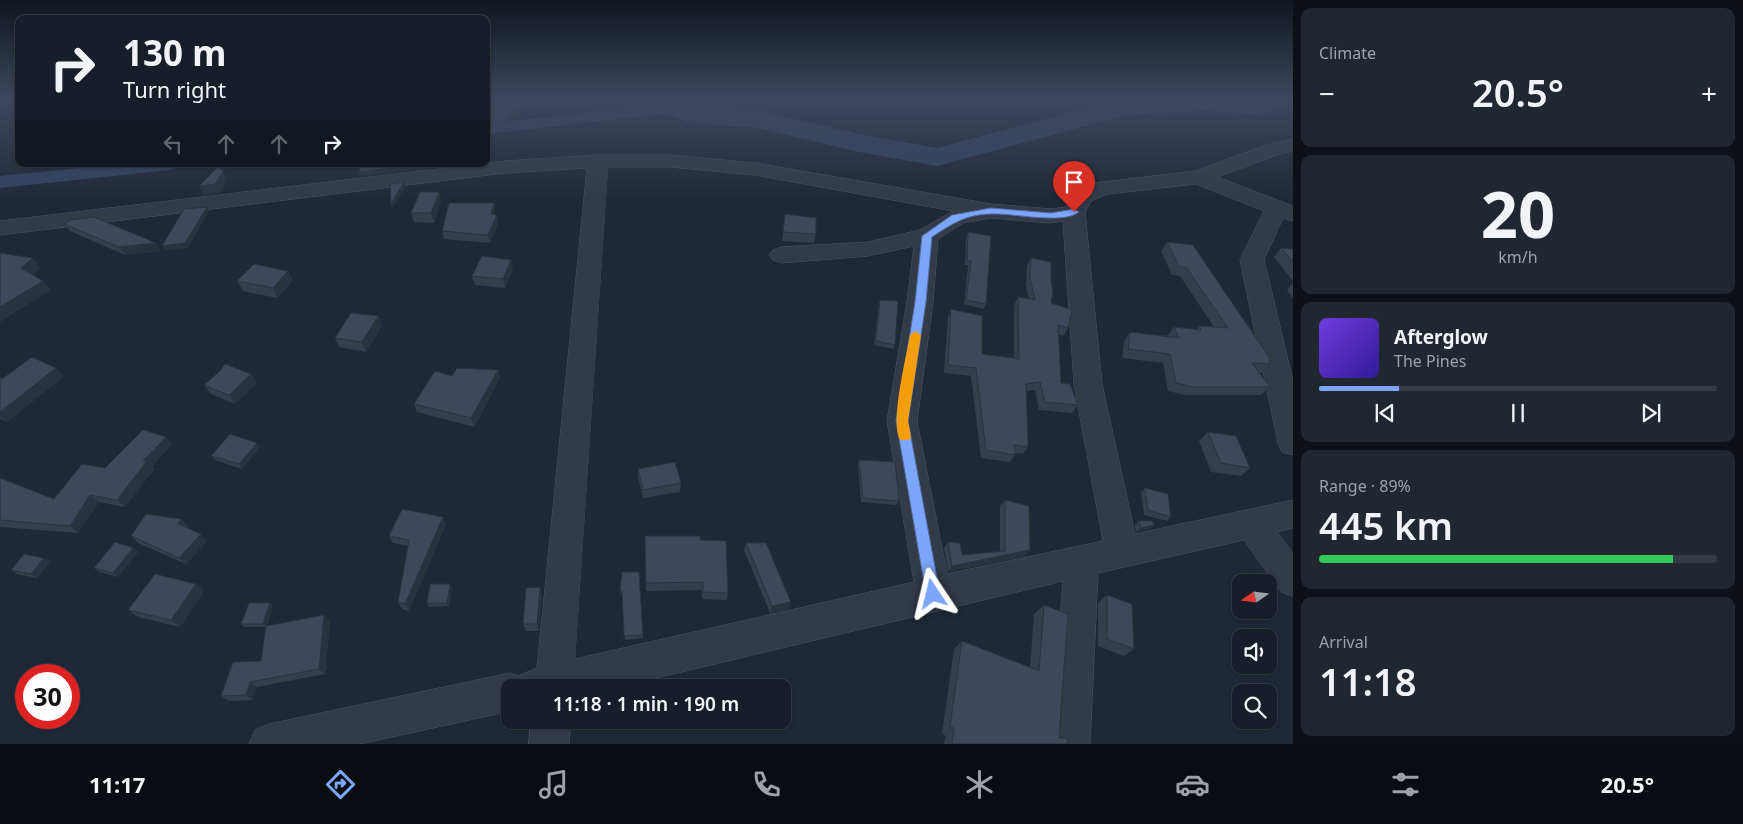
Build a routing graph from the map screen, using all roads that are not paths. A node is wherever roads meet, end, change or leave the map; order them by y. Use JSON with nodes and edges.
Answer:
{"nodes":[{"id":1,"x":1293,"y":145,"type":"edge"},
{"id":2,"x":598,"y":161,"type":"junction"},
{"id":3,"x":1198,"y":177,"type":"junction"},
{"id":4,"x":991,"y":211,"type":"junction"},
{"id":5,"x":1285,"y":211,"type":"edge"},
{"id":6,"x":1074,"y":212,"type":"junction"},
{"id":7,"x":0,"y":228,"type":"edge"},
{"id":8,"x":927,"y":236,"type":"junction"},
{"id":9,"x":781,"y":255,"type":"dead end"},
{"id":10,"x":1293,"y":443,"type":"edge"},
{"id":11,"x":1293,"y":514,"type":"edge"},
{"id":12,"x":1251,"y":523,"type":"junction"},
{"id":13,"x":1122,"y":552,"type":"junction"},
{"id":14,"x":1082,"y":560,"type":"junction"},
{"id":15,"x":1293,"y":580,"type":"edge"},
{"id":16,"x":933,"y":594,"type":"junction"},
{"id":17,"x":549,"y":679,"type":"edge"},
{"id":18,"x":606,"y":679,"type":"edge"},
{"id":19,"x":501,"y":694,"type":"edge"},
{"id":20,"x":549,"y":729,"type":"edge"},
{"id":21,"x":269,"y":744,"type":"edge"},
{"id":22,"x":549,"y":744,"type":"edge"},
{"id":23,"x":1070,"y":744,"type":"edge"}],
"edges":[{"from":1,"to":3,"type":"street"},
{"from":2,"to":4,"type":"street"},
{"from":2,"to":7,"type":"street"},
{"from":2,"to":17,"type":"street"},
{"from":3,"to":5,"type":"street"},
{"from":3,"to":6,"type":"street"},
{"from":4,"to":6,"type":"street"},
{"from":4,"to":8,"type":"street"},
{"from":5,"to":10,"type":"street"},
{"from":6,"to":13,"type":"street"},
{"from":8,"to":9,"type":"street"},
{"from":8,"to":16,"type":"street"},
{"from":11,"to":12,"type":"street"},
{"from":12,"to":13,"type":"street"},
{"from":12,"to":15,"type":"street"},
{"from":13,"to":14,"type":"street"},
{"from":14,"to":16,"type":"street"},
{"from":14,"to":23,"type":"street"},
{"from":16,"to":18,"type":"street"},
{"from":19,"to":21,"type":"street"},
{"from":20,"to":22,"type":"street"}]}
